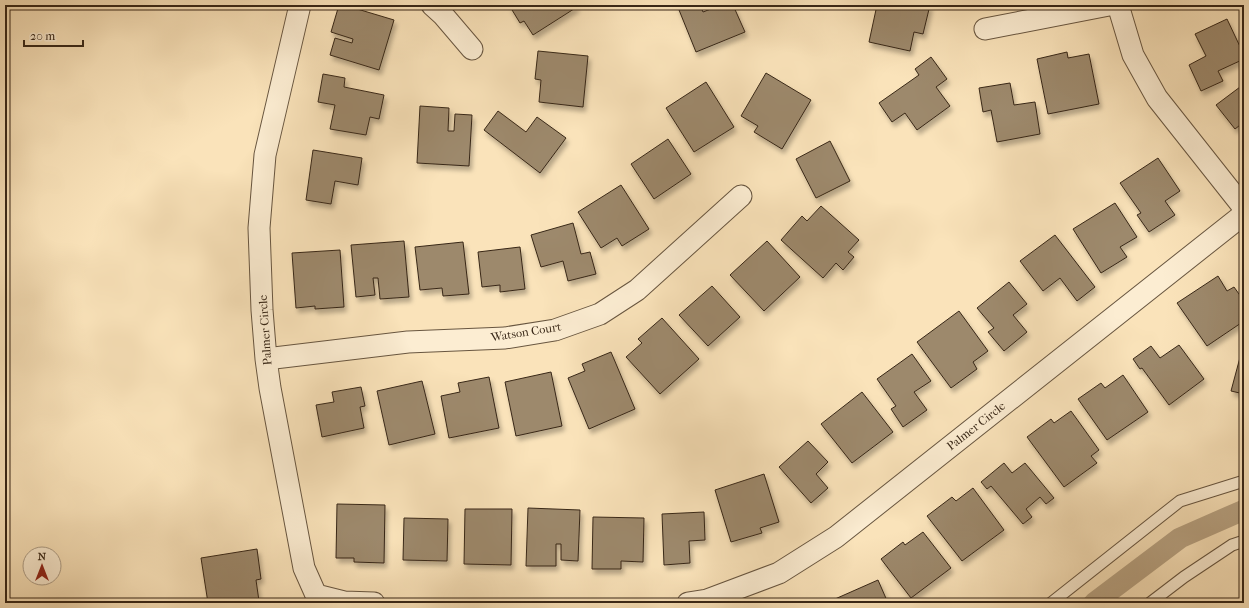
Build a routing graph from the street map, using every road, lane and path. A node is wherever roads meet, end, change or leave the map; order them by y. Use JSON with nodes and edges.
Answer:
{"nodes":[{"id":1,"x":300,"y":5,"type":"edge"},
{"id":2,"x":432,"y":5,"type":"edge"},
{"id":3,"x":1109,"y":5,"type":"edge"},
{"id":4,"x":1118,"y":5,"type":"edge"},
{"id":5,"x":984,"y":29,"type":"dead end"},
{"id":6,"x":472,"y":48,"type":"dead end"},
{"id":7,"x":741,"y":196,"type":"dead end"},
{"id":8,"x":1244,"y":208,"type":"edge"},
{"id":9,"x":1244,"y":214,"type":"edge"},
{"id":10,"x":266,"y":358,"type":"junction"},
{"id":11,"x":1244,"y":481,"type":"edge"},
{"id":12,"x":1244,"y":541,"type":"edge"},
{"id":13,"x":374,"y":603,"type":"edge"},
{"id":14,"x":688,"y":603,"type":"edge"},
{"id":15,"x":1051,"y":603,"type":"edge"},
{"id":16,"x":1150,"y":603,"type":"edge"}],
"edges":[{"from":1,"to":10,"type":"street","name":"Palmer Circle"},
{"from":2,"to":6,"type":"street"},
{"from":3,"to":5,"type":"street"},
{"from":4,"to":8,"type":"street"},
{"from":7,"to":10,"type":"street","name":"Watson Court"},
{"from":9,"to":14,"type":"street","name":"Palmer Circle"},
{"from":10,"to":13,"type":"street","name":"Palmer Circle"},
{"from":11,"to":15,"type":"lane"},
{"from":12,"to":16,"type":"lane"}]}
